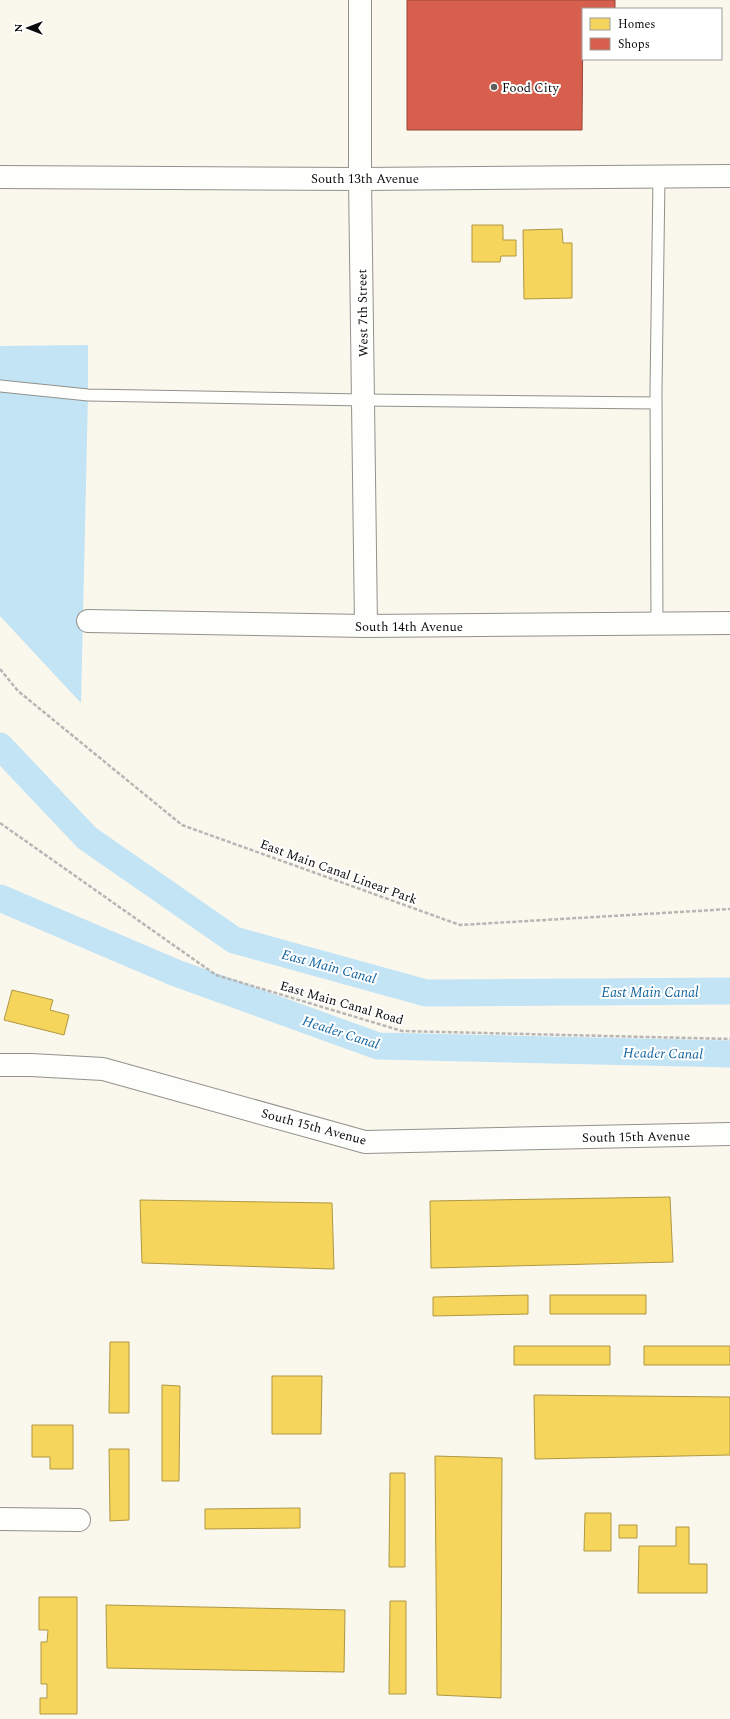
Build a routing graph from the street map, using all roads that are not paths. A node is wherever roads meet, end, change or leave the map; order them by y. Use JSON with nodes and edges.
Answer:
{"nodes":[{"id":1,"x":360,"y":0,"type":"edge"},
{"id":2,"x":730,"y":176,"type":"edge"},
{"id":3,"x":0,"y":177,"type":"edge"},
{"id":4,"x":659,"y":177,"type":"junction"},
{"id":5,"x":360,"y":179,"type":"junction"},
{"id":6,"x":0,"y":386,"type":"edge"},
{"id":7,"x":364,"y":400,"type":"junction"},
{"id":8,"x":656,"y":403,"type":"junction"},
{"id":9,"x":88,"y":621,"type":"dead end"},
{"id":10,"x":730,"y":623,"type":"edge"},
{"id":11,"x":657,"y":624,"type":"junction"},
{"id":12,"x":366,"y":626,"type":"junction"},
{"id":13,"x":0,"y":1065,"type":"edge"},
{"id":14,"x":730,"y":1134,"type":"edge"},
{"id":15,"x":0,"y":1519,"type":"edge"},
{"id":16,"x":79,"y":1520,"type":"dead end"}],
"edges":[{"from":1,"to":5,"type":"street","name":"West 7th Street"},
{"from":2,"to":4,"type":"street","name":"South 13th Avenue"},
{"from":3,"to":5,"type":"street","name":"South 13th Avenue"},
{"from":4,"to":5,"type":"street","name":"South 13th Avenue"},
{"from":4,"to":8,"type":"lane"},
{"from":5,"to":7,"type":"street","name":"West 7th Street"},
{"from":6,"to":7,"type":"lane"},
{"from":7,"to":8,"type":"lane"},
{"from":7,"to":12,"type":"street","name":"West 7th Street"},
{"from":8,"to":11,"type":"lane"},
{"from":9,"to":12,"type":"street","name":"South 14th Avenue"},
{"from":10,"to":11,"type":"street","name":"South 14th Avenue"},
{"from":11,"to":12,"type":"street","name":"South 14th Avenue"},
{"from":13,"to":14,"type":"street","name":"South 15th Avenue"},
{"from":15,"to":16,"type":"street"}]}
